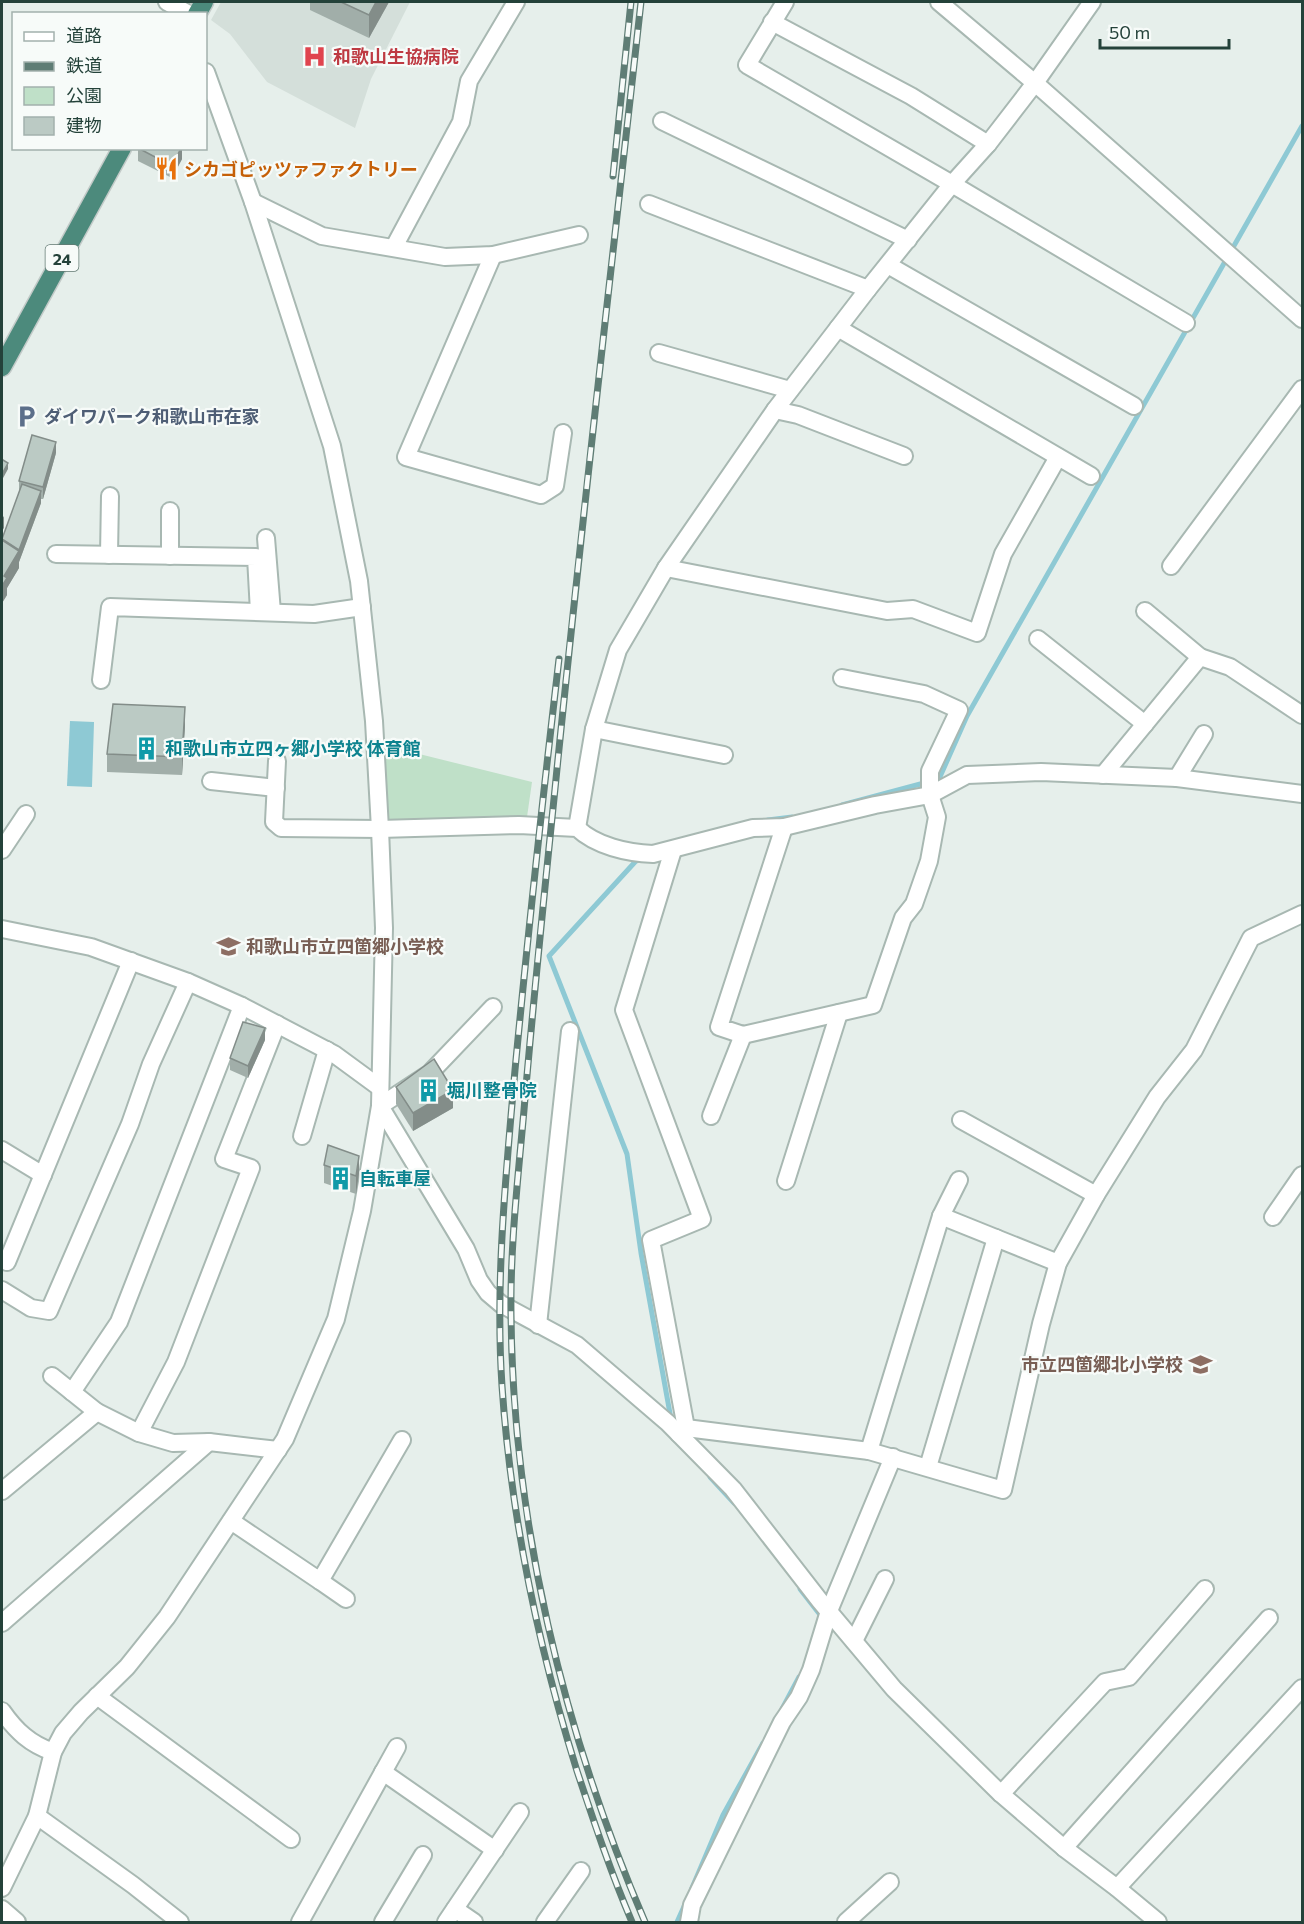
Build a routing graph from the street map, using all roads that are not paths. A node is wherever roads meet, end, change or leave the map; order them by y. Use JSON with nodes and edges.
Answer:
{"nodes":[{"id":1,"x":167,"y":2,"type":"edge"},
{"id":2,"x":516,"y":2,"type":"edge"},
{"id":3,"x":784,"y":2,"type":"edge"},
{"id":4,"x":939,"y":2,"type":"edge"},
{"id":5,"x":1092,"y":2,"type":"edge"},
{"id":6,"x":185,"y":12,"type":"edge"},
{"id":7,"x":772,"y":22,"type":"junction"},
{"id":8,"x":207,"y":75,"type":"edge"},
{"id":9,"x":1035,"y":83,"type":"junction"},
{"id":10,"x":662,"y":121,"type":"dead end"},
{"id":11,"x":988,"y":144,"type":"junction"},
{"id":12,"x":121,"y":150,"type":"edge"},
{"id":13,"x":952,"y":184,"type":"junction"},
{"id":14,"x":253,"y":202,"type":"junction"},
{"id":15,"x":650,"y":204,"type":"dead end"},
{"id":16,"x":579,"y":235,"type":"dead end"},
{"id":17,"x":908,"y":240,"type":"junction"},
{"id":18,"x":394,"y":247,"type":"junction"},
{"id":19,"x":493,"y":255,"type":"junction"},
{"id":20,"x":888,"y":265,"type":"junction"},
{"id":21,"x":868,"y":289,"type":"junction"},
{"id":22,"x":1302,"y":319,"type":"edge"},
{"id":23,"x":1186,"y":323,"type":"dead end"},
{"id":24,"x":838,"y":328,"type":"junction"},
{"id":25,"x":659,"y":353,"type":"dead end"},
{"id":26,"x":2,"y":363,"type":"edge"},
{"id":27,"x":1302,"y":389,"type":"edge"},
{"id":28,"x":790,"y":390,"type":"junction"},
{"id":29,"x":1134,"y":406,"type":"dead end"},
{"id":30,"x":775,"y":410,"type":"junction"},
{"id":31,"x":563,"y":434,"type":"dead end"},
{"id":32,"x":904,"y":456,"type":"dead end"},
{"id":33,"x":1058,"y":457,"type":"junction"},
{"id":34,"x":1091,"y":476,"type":"dead end"},
{"id":35,"x":110,"y":496,"type":"dead end"},
{"id":36,"x":170,"y":511,"type":"dead end"},
{"id":37,"x":266,"y":538,"type":"dead end"},
{"id":38,"x":56,"y":554,"type":"dead end"},
{"id":39,"x":109,"y":555,"type":"junction"},
{"id":40,"x":170,"y":556,"type":"junction"},
{"id":41,"x":1171,"y":566,"type":"dead end"},
{"id":42,"x":666,"y":568,"type":"junction"},
{"id":43,"x":362,"y":607,"type":"junction"},
{"id":44,"x":1145,"y":611,"type":"dead end"},
{"id":45,"x":265,"y":612,"type":"junction"},
{"id":46,"x":1038,"y":639,"type":"dead end"},
{"id":47,"x":1200,"y":657,"type":"junction"},
{"id":48,"x":842,"y":678,"type":"dead end"},
{"id":49,"x":101,"y":680,"type":"dead end"},
{"id":50,"x":1302,"y":715,"type":"edge"},
{"id":51,"x":1145,"y":724,"type":"junction"},
{"id":52,"x":594,"y":729,"type":"junction"},
{"id":53,"x":1204,"y":734,"type":"dead end"},
{"id":54,"x":724,"y":755,"type":"dead end"},
{"id":55,"x":277,"y":760,"type":"dead end"},
{"id":56,"x":1103,"y":775,"type":"junction"},
{"id":57,"x":1177,"y":778,"type":"junction"},
{"id":58,"x":211,"y":781,"type":"dead end"},
{"id":59,"x":930,"y":786,"type":"junction"},
{"id":60,"x":276,"y":788,"type":"junction"},
{"id":61,"x":1302,"y":794,"type":"edge"},
{"id":62,"x":26,"y":814,"type":"dead end"},
{"id":63,"x":784,"y":827,"type":"junction"},
{"id":64,"x":577,"y":828,"type":"junction"},
{"id":65,"x":380,"y":829,"type":"junction"},
{"id":66,"x":2,"y":850,"type":"edge"},
{"id":67,"x":673,"y":850,"type":"junction"},
{"id":68,"x":1302,"y":914,"type":"edge"},
{"id":69,"x":2,"y":929,"type":"edge"},
{"id":70,"x":131,"y":961,"type":"junction"},
{"id":71,"x":188,"y":982,"type":"junction"},
{"id":72,"x":242,"y":1006,"type":"junction"},
{"id":73,"x":493,"y":1007,"type":"dead end"},
{"id":74,"x":839,"y":1013,"type":"junction"},
{"id":75,"x":277,"y":1024,"type":"junction"},
{"id":76,"x":570,"y":1031,"type":"dead end"},
{"id":77,"x":743,"y":1035,"type":"junction"},
{"id":78,"x":327,"y":1050,"type":"junction"},
{"id":79,"x":379,"y":1087,"type":"junction"},
{"id":80,"x":380,"y":1106,"type":"junction"},
{"id":81,"x":711,"y":1116,"type":"dead end"},
{"id":82,"x":961,"y":1120,"type":"dead end"},
{"id":83,"x":302,"y":1136,"type":"dead end"},
{"id":84,"x":2,"y":1150,"type":"edge"},
{"id":85,"x":43,"y":1174,"type":"junction"},
{"id":86,"x":1302,"y":1175,"type":"edge"},
{"id":87,"x":786,"y":1180,"type":"dead end"},
{"id":88,"x":958,"y":1180,"type":"dead end"},
{"id":89,"x":1096,"y":1195,"type":"junction"},
{"id":90,"x":941,"y":1216,"type":"junction"},
{"id":91,"x":1273,"y":1217,"type":"dead end"},
{"id":92,"x":996,"y":1238,"type":"junction"},
{"id":93,"x":4,"y":1260,"type":"edge"},
{"id":94,"x":1058,"y":1263,"type":"junction"},
{"id":95,"x":2,"y":1280,"type":"edge"},
{"id":96,"x":2,"y":1290,"type":"edge"},
{"id":97,"x":538,"y":1324,"type":"junction"},
{"id":98,"x":52,"y":1376,"type":"dead end"},
{"id":99,"x":72,"y":1392,"type":"junction"},
{"id":100,"x":97,"y":1412,"type":"junction"},
{"id":101,"x":678,"y":1428,"type":"junction"},
{"id":102,"x":139,"y":1433,"type":"junction"},
{"id":103,"x":402,"y":1440,"type":"dead end"},
{"id":104,"x":209,"y":1442,"type":"junction"},
{"id":105,"x":278,"y":1450,"type":"junction"},
{"id":106,"x":869,"y":1451,"type":"junction"},
{"id":107,"x":893,"y":1457,"type":"junction"},
{"id":108,"x":928,"y":1467,"type":"junction"},
{"id":109,"x":4,"y":1484,"type":"edge"},
{"id":110,"x":231,"y":1521,"type":"junction"},
{"id":111,"x":885,"y":1579,"type":"dead end"},
{"id":112,"x":320,"y":1581,"type":"junction"},
{"id":113,"x":1205,"y":1589,"type":"dead end"},
{"id":114,"x":346,"y":1599,"type":"dead end"},
{"id":115,"x":829,"y":1611,"type":"junction"},
{"id":116,"x":1269,"y":1618,"type":"dead end"},
{"id":117,"x":2,"y":1623,"type":"edge"},
{"id":118,"x":854,"y":1641,"type":"junction"},
{"id":119,"x":1302,"y":1688,"type":"edge"},
{"id":120,"x":97,"y":1696,"type":"junction"},
{"id":121,"x":2,"y":1711,"type":"edge"},
{"id":122,"x":397,"y":1747,"type":"dead end"},
{"id":123,"x":53,"y":1752,"type":"junction"},
{"id":124,"x":383,"y":1772,"type":"junction"},
{"id":125,"x":1001,"y":1794,"type":"junction"},
{"id":126,"x":520,"y":1812,"type":"dead end"},
{"id":127,"x":37,"y":1816,"type":"junction"},
{"id":128,"x":291,"y":1839,"type":"dead end"},
{"id":129,"x":1064,"y":1848,"type":"junction"},
{"id":130,"x":495,"y":1850,"type":"junction"},
{"id":131,"x":423,"y":1855,"type":"dead end"},
{"id":132,"x":581,"y":1871,"type":"dead end"},
{"id":133,"x":890,"y":1882,"type":"dead end"},
{"id":134,"x":2,"y":1888,"type":"edge"},
{"id":135,"x":1118,"y":1888,"type":"junction"},
{"id":136,"x":2,"y":1909,"type":"edge"},
{"id":137,"x":450,"y":1916,"type":"edge"},
{"id":138,"x":16,"y":1923,"type":"edge"},
{"id":139,"x":180,"y":1923,"type":"edge"},
{"id":140,"x":300,"y":1923,"type":"edge"},
{"id":141,"x":383,"y":1923,"type":"edge"},
{"id":142,"x":474,"y":1923,"type":"edge"},
{"id":143,"x":545,"y":1923,"type":"edge"},
{"id":144,"x":689,"y":1923,"type":"edge"},
{"id":145,"x":846,"y":1923,"type":"edge"},
{"id":146,"x":1158,"y":1923,"type":"edge"}],
"edges":[{"from":1,"to":6,"type":"street"},
{"from":2,"to":18,"type":"street"},
{"from":3,"to":7,"type":"street"},
{"from":4,"to":9,"type":"street"},
{"from":5,"to":9,"type":"street"},
{"from":7,"to":11,"type":"street"},
{"from":7,"to":13,"type":"street"},
{"from":8,"to":14,"type":"street"},
{"from":9,"to":11,"type":"street"},
{"from":9,"to":22,"type":"street"},
{"from":10,"to":17,"type":"street"},
{"from":11,"to":13,"type":"street"},
{"from":12,"to":26,"type":"highway","number":"24"},
{"from":13,"to":17,"type":"street"},
{"from":13,"to":23,"type":"street"},
{"from":14,"to":18,"type":"street"},
{"from":14,"to":43,"type":"street"},
{"from":15,"to":21,"type":"street"},
{"from":16,"to":19,"type":"street"},
{"from":17,"to":20,"type":"street"},
{"from":18,"to":19,"type":"street"},
{"from":19,"to":31,"type":"street"},
{"from":20,"to":21,"type":"street"},
{"from":20,"to":29,"type":"street"},
{"from":21,"to":24,"type":"street"},
{"from":24,"to":28,"type":"street"},
{"from":24,"to":33,"type":"street"},
{"from":25,"to":28,"type":"street"},
{"from":27,"to":41,"type":"street"},
{"from":28,"to":30,"type":"street"},
{"from":30,"to":32,"type":"street"},
{"from":30,"to":42,"type":"street"},
{"from":33,"to":34,"type":"street"},
{"from":33,"to":42,"type":"street"},
{"from":35,"to":39,"type":"street"},
{"from":36,"to":40,"type":"street"},
{"from":37,"to":45,"type":"street"},
{"from":38,"to":39,"type":"street"},
{"from":39,"to":40,"type":"street"},
{"from":40,"to":45,"type":"street"},
{"from":42,"to":52,"type":"street"},
{"from":43,"to":45,"type":"street"},
{"from":43,"to":65,"type":"street"},
{"from":44,"to":47,"type":"street"},
{"from":45,"to":49,"type":"street"},
{"from":46,"to":51,"type":"street"},
{"from":47,"to":50,"type":"street"},
{"from":47,"to":51,"type":"street"},
{"from":48,"to":59,"type":"street"},
{"from":51,"to":56,"type":"street"},
{"from":52,"to":54,"type":"street"},
{"from":52,"to":64,"type":"street"},
{"from":53,"to":57,"type":"street"},
{"from":55,"to":60,"type":"street"},
{"from":56,"to":57,"type":"street"},
{"from":56,"to":59,"type":"street"},
{"from":57,"to":61,"type":"street"},
{"from":58,"to":60,"type":"street"},
{"from":59,"to":63,"type":"street"},
{"from":59,"to":74,"type":"street"},
{"from":60,"to":65,"type":"street"},
{"from":62,"to":66,"type":"street"},
{"from":63,"to":67,"type":"street"},
{"from":63,"to":77,"type":"street"},
{"from":64,"to":65,"type":"street"},
{"from":64,"to":67,"type":"street"},
{"from":65,"to":79,"type":"street"},
{"from":67,"to":101,"type":"street"},
{"from":68,"to":89,"type":"street"},
{"from":69,"to":70,"type":"street"},
{"from":70,"to":71,"type":"street"},
{"from":70,"to":85,"type":"street"},
{"from":71,"to":72,"type":"street"},
{"from":71,"to":96,"type":"street"},
{"from":72,"to":75,"type":"street"},
{"from":72,"to":99,"type":"street"},
{"from":73,"to":80,"type":"street"},
{"from":74,"to":77,"type":"street"},
{"from":74,"to":87,"type":"street"},
{"from":75,"to":78,"type":"street"},
{"from":75,"to":102,"type":"street"},
{"from":76,"to":97,"type":"street"},
{"from":77,"to":81,"type":"street"},
{"from":78,"to":79,"type":"street"},
{"from":78,"to":83,"type":"street"},
{"from":79,"to":80,"type":"street"},
{"from":80,"to":97,"type":"street"},
{"from":80,"to":105,"type":"street"},
{"from":82,"to":89,"type":"street"},
{"from":84,"to":85,"type":"street"},
{"from":85,"to":93,"type":"street"},
{"from":86,"to":91,"type":"street"},
{"from":88,"to":90,"type":"street"},
{"from":89,"to":94,"type":"street"},
{"from":90,"to":92,"type":"street"},
{"from":90,"to":106,"type":"street"},
{"from":92,"to":94,"type":"street"},
{"from":92,"to":108,"type":"street"},
{"from":93,"to":95,"type":"street"},
{"from":94,"to":108,"type":"street"},
{"from":97,"to":101,"type":"street"},
{"from":98,"to":99,"type":"street"},
{"from":99,"to":100,"type":"street"},
{"from":100,"to":102,"type":"street"},
{"from":100,"to":109,"type":"street"},
{"from":101,"to":106,"type":"street"},
{"from":101,"to":115,"type":"street"},
{"from":102,"to":104,"type":"street"},
{"from":103,"to":112,"type":"street"},
{"from":104,"to":105,"type":"street"},
{"from":104,"to":117,"type":"street"},
{"from":105,"to":110,"type":"street"},
{"from":106,"to":107,"type":"street"},
{"from":107,"to":108,"type":"street"},
{"from":107,"to":115,"type":"street"},
{"from":110,"to":112,"type":"street"},
{"from":110,"to":120,"type":"street"},
{"from":111,"to":118,"type":"street"},
{"from":112,"to":114,"type":"street"},
{"from":113,"to":125,"type":"street"},
{"from":115,"to":118,"type":"street"},
{"from":115,"to":144,"type":"street"},
{"from":116,"to":129,"type":"street"},
{"from":118,"to":125,"type":"street"},
{"from":119,"to":135,"type":"street"},
{"from":120,"to":123,"type":"street"},
{"from":120,"to":128,"type":"street"},
{"from":121,"to":123,"type":"street"},
{"from":122,"to":124,"type":"street"},
{"from":123,"to":127,"type":"street"},
{"from":124,"to":130,"type":"street"},
{"from":124,"to":140,"type":"street"},
{"from":125,"to":129,"type":"street"},
{"from":126,"to":130,"type":"street"},
{"from":127,"to":134,"type":"street"},
{"from":127,"to":139,"type":"street"},
{"from":129,"to":135,"type":"street"},
{"from":130,"to":137,"type":"street"},
{"from":131,"to":141,"type":"street"},
{"from":132,"to":143,"type":"street"},
{"from":133,"to":145,"type":"street"},
{"from":135,"to":146,"type":"street"},
{"from":136,"to":138,"type":"street"},
{"from":137,"to":142,"type":"street"}]}
